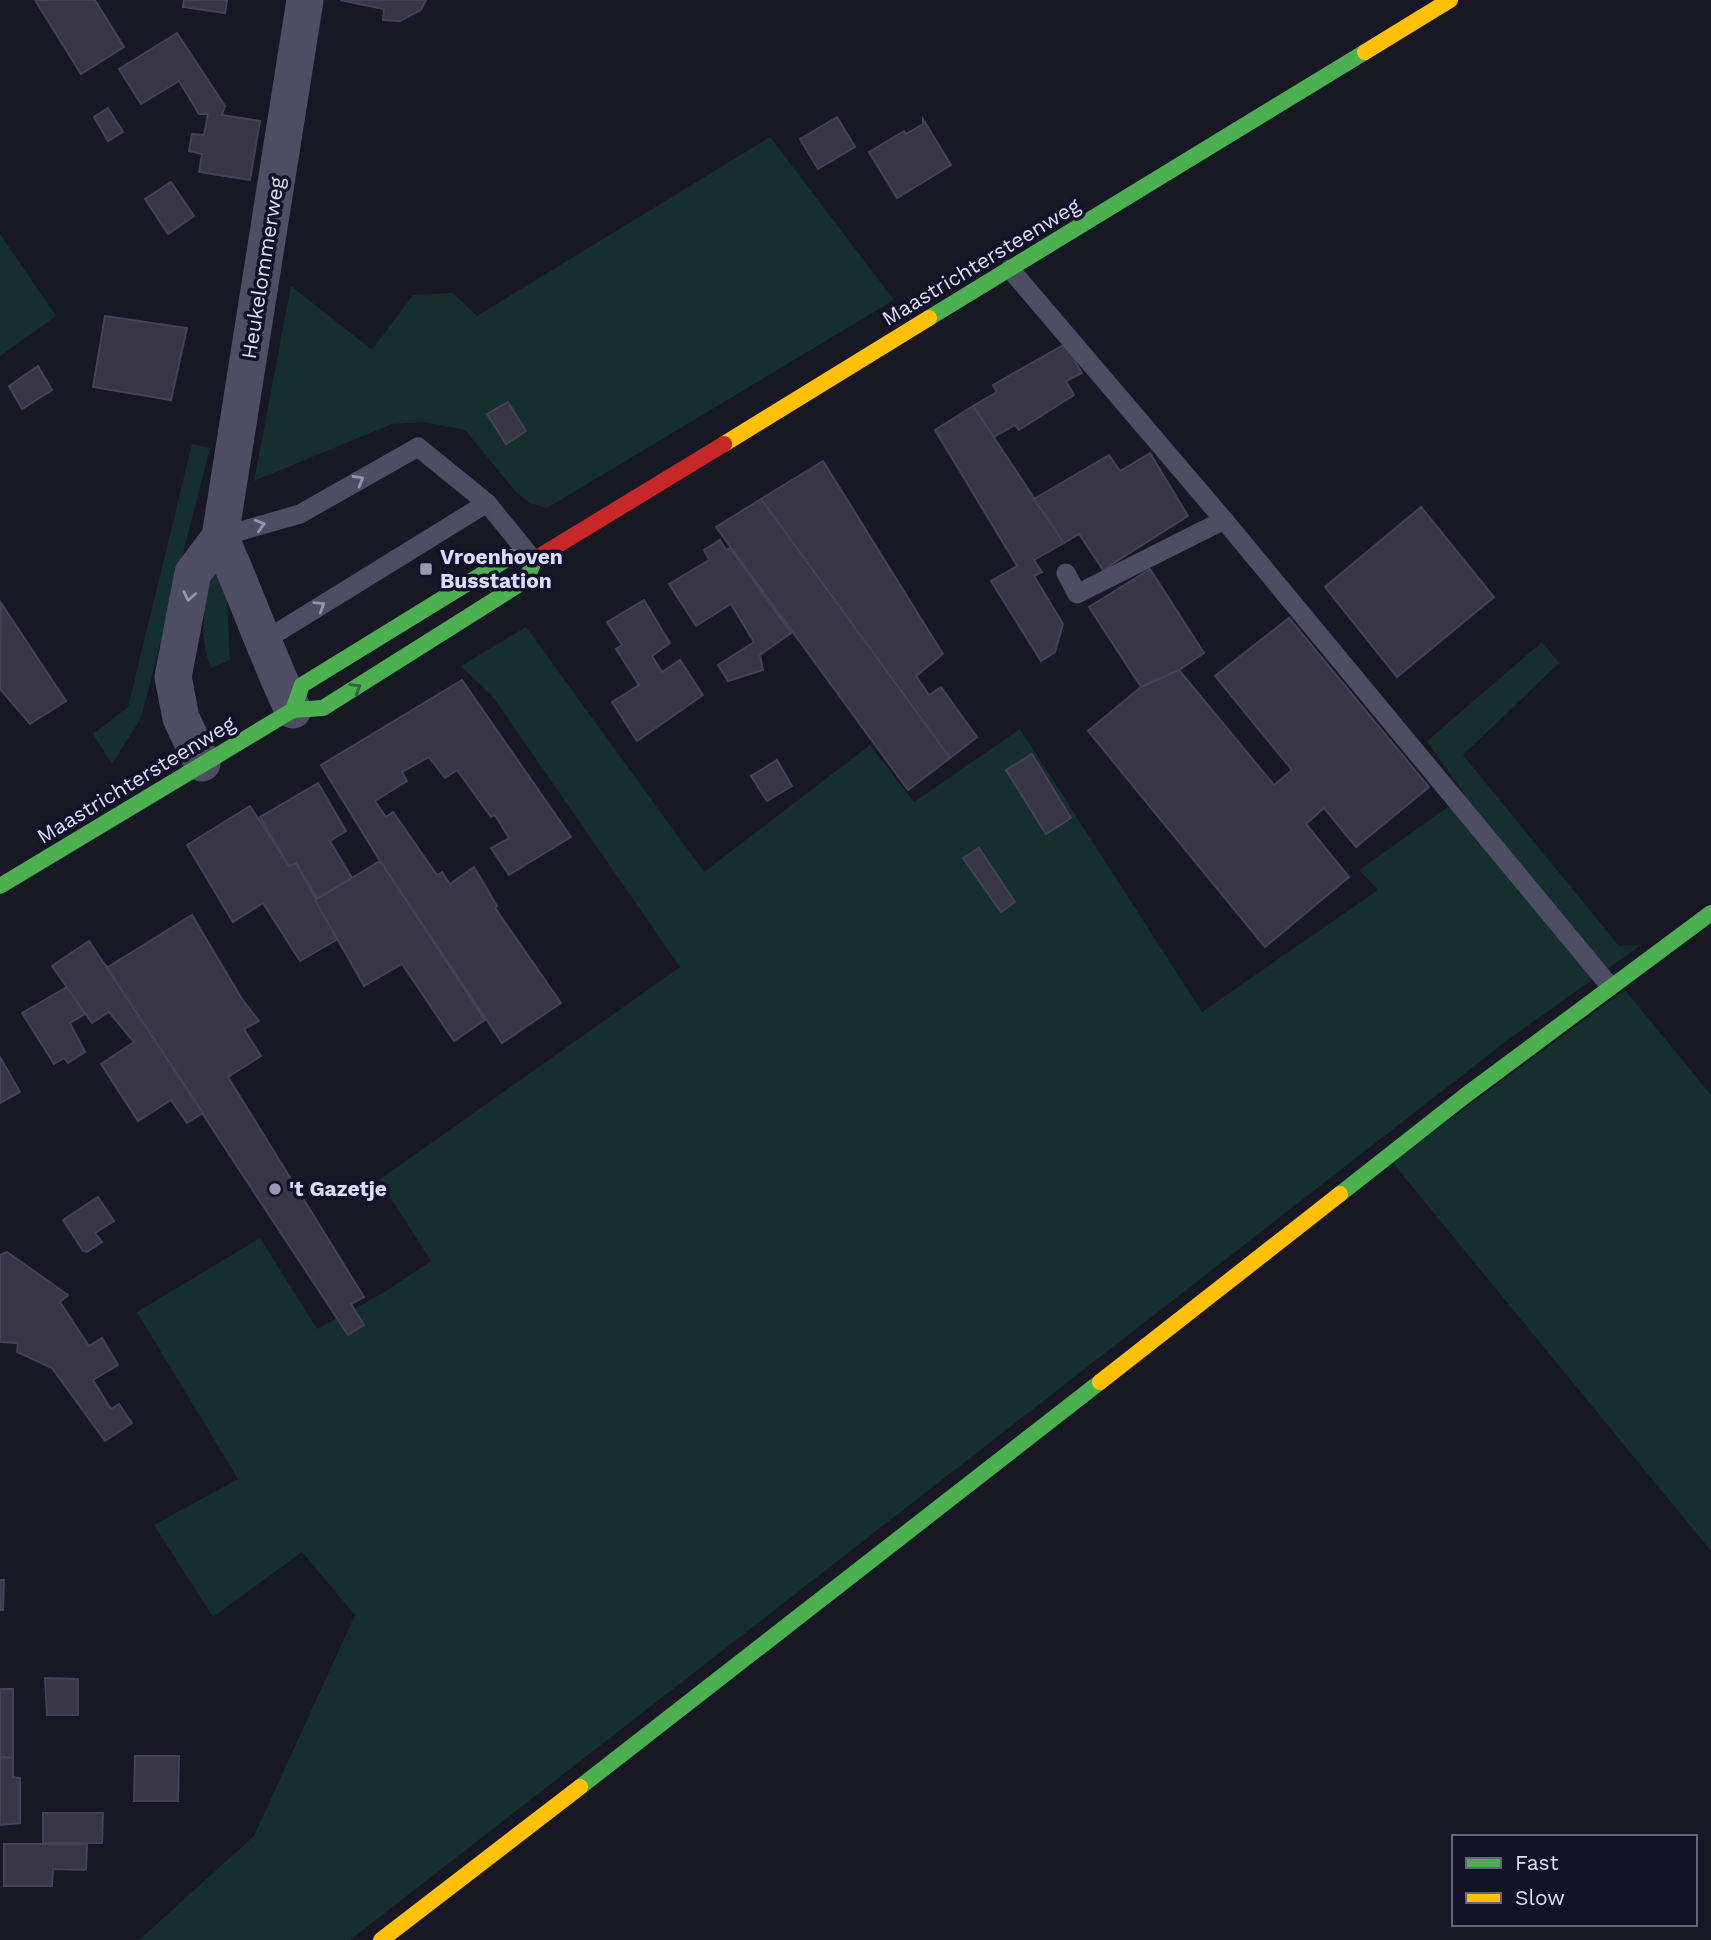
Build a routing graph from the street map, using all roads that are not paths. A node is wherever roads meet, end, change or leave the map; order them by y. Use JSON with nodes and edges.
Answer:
{"nodes":[{"id":1,"x":305,"y":0,"type":"edge"},
{"id":2,"x":1450,"y":0,"type":"edge"},
{"id":3,"x":1010,"y":269,"type":"junction"},
{"id":4,"x":486,"y":503,"type":"junction"},
{"id":5,"x":1224,"y":520,"type":"junction"},
{"id":6,"x":220,"y":537,"type":"junction"},
{"id":7,"x":534,"y":560,"type":"junction"},
{"id":8,"x":1066,"y":573,"type":"dead end"},
{"id":9,"x":262,"y":642,"type":"junction"},
{"id":10,"x":293,"y":709,"type":"junction"},
{"id":11,"x":202,"y":764,"type":"junction"},
{"id":12,"x":0,"y":886,"type":"edge"},
{"id":13,"x":1711,"y":913,"type":"edge"},
{"id":14,"x":1609,"y":985,"type":"junction"},
{"id":15,"x":381,"y":1940,"type":"edge"}],
"edges":[{"from":1,"to":6,"type":"street","name":"Heukelommerweg"},
{"from":2,"to":3,"type":"main road","name":"Maastrichtersteenweg"},
{"from":3,"to":5,"type":"lane"},
{"from":3,"to":7,"type":"main road","name":"Maastrichtersteenweg"},
{"from":6,"to":4,"type":"lane","one_way":true},
{"from":4,"to":7,"type":"lane"},
{"from":9,"to":4,"type":"lane","one_way":true},
{"from":5,"to":8,"type":"lane"},
{"from":5,"to":14,"type":"lane"},
{"from":6,"to":9,"type":"street"},
{"from":6,"to":11,"type":"street","name":"Heukelommerweg","one_way":true},
{"from":10,"to":7,"type":"main road","name":"Maastrichtersteenweg","one_way":true},
{"from":7,"to":10,"type":"main road","name":"Maastrichtersteenweg"},
{"from":9,"to":10,"type":"street"},
{"from":10,"to":11,"type":"main road","name":"Maastrichtersteenweg"},
{"from":11,"to":12,"type":"main road","name":"Maastrichtersteenweg"},
{"from":13,"to":14,"type":"main road"},
{"from":14,"to":15,"type":"main road"}]}
